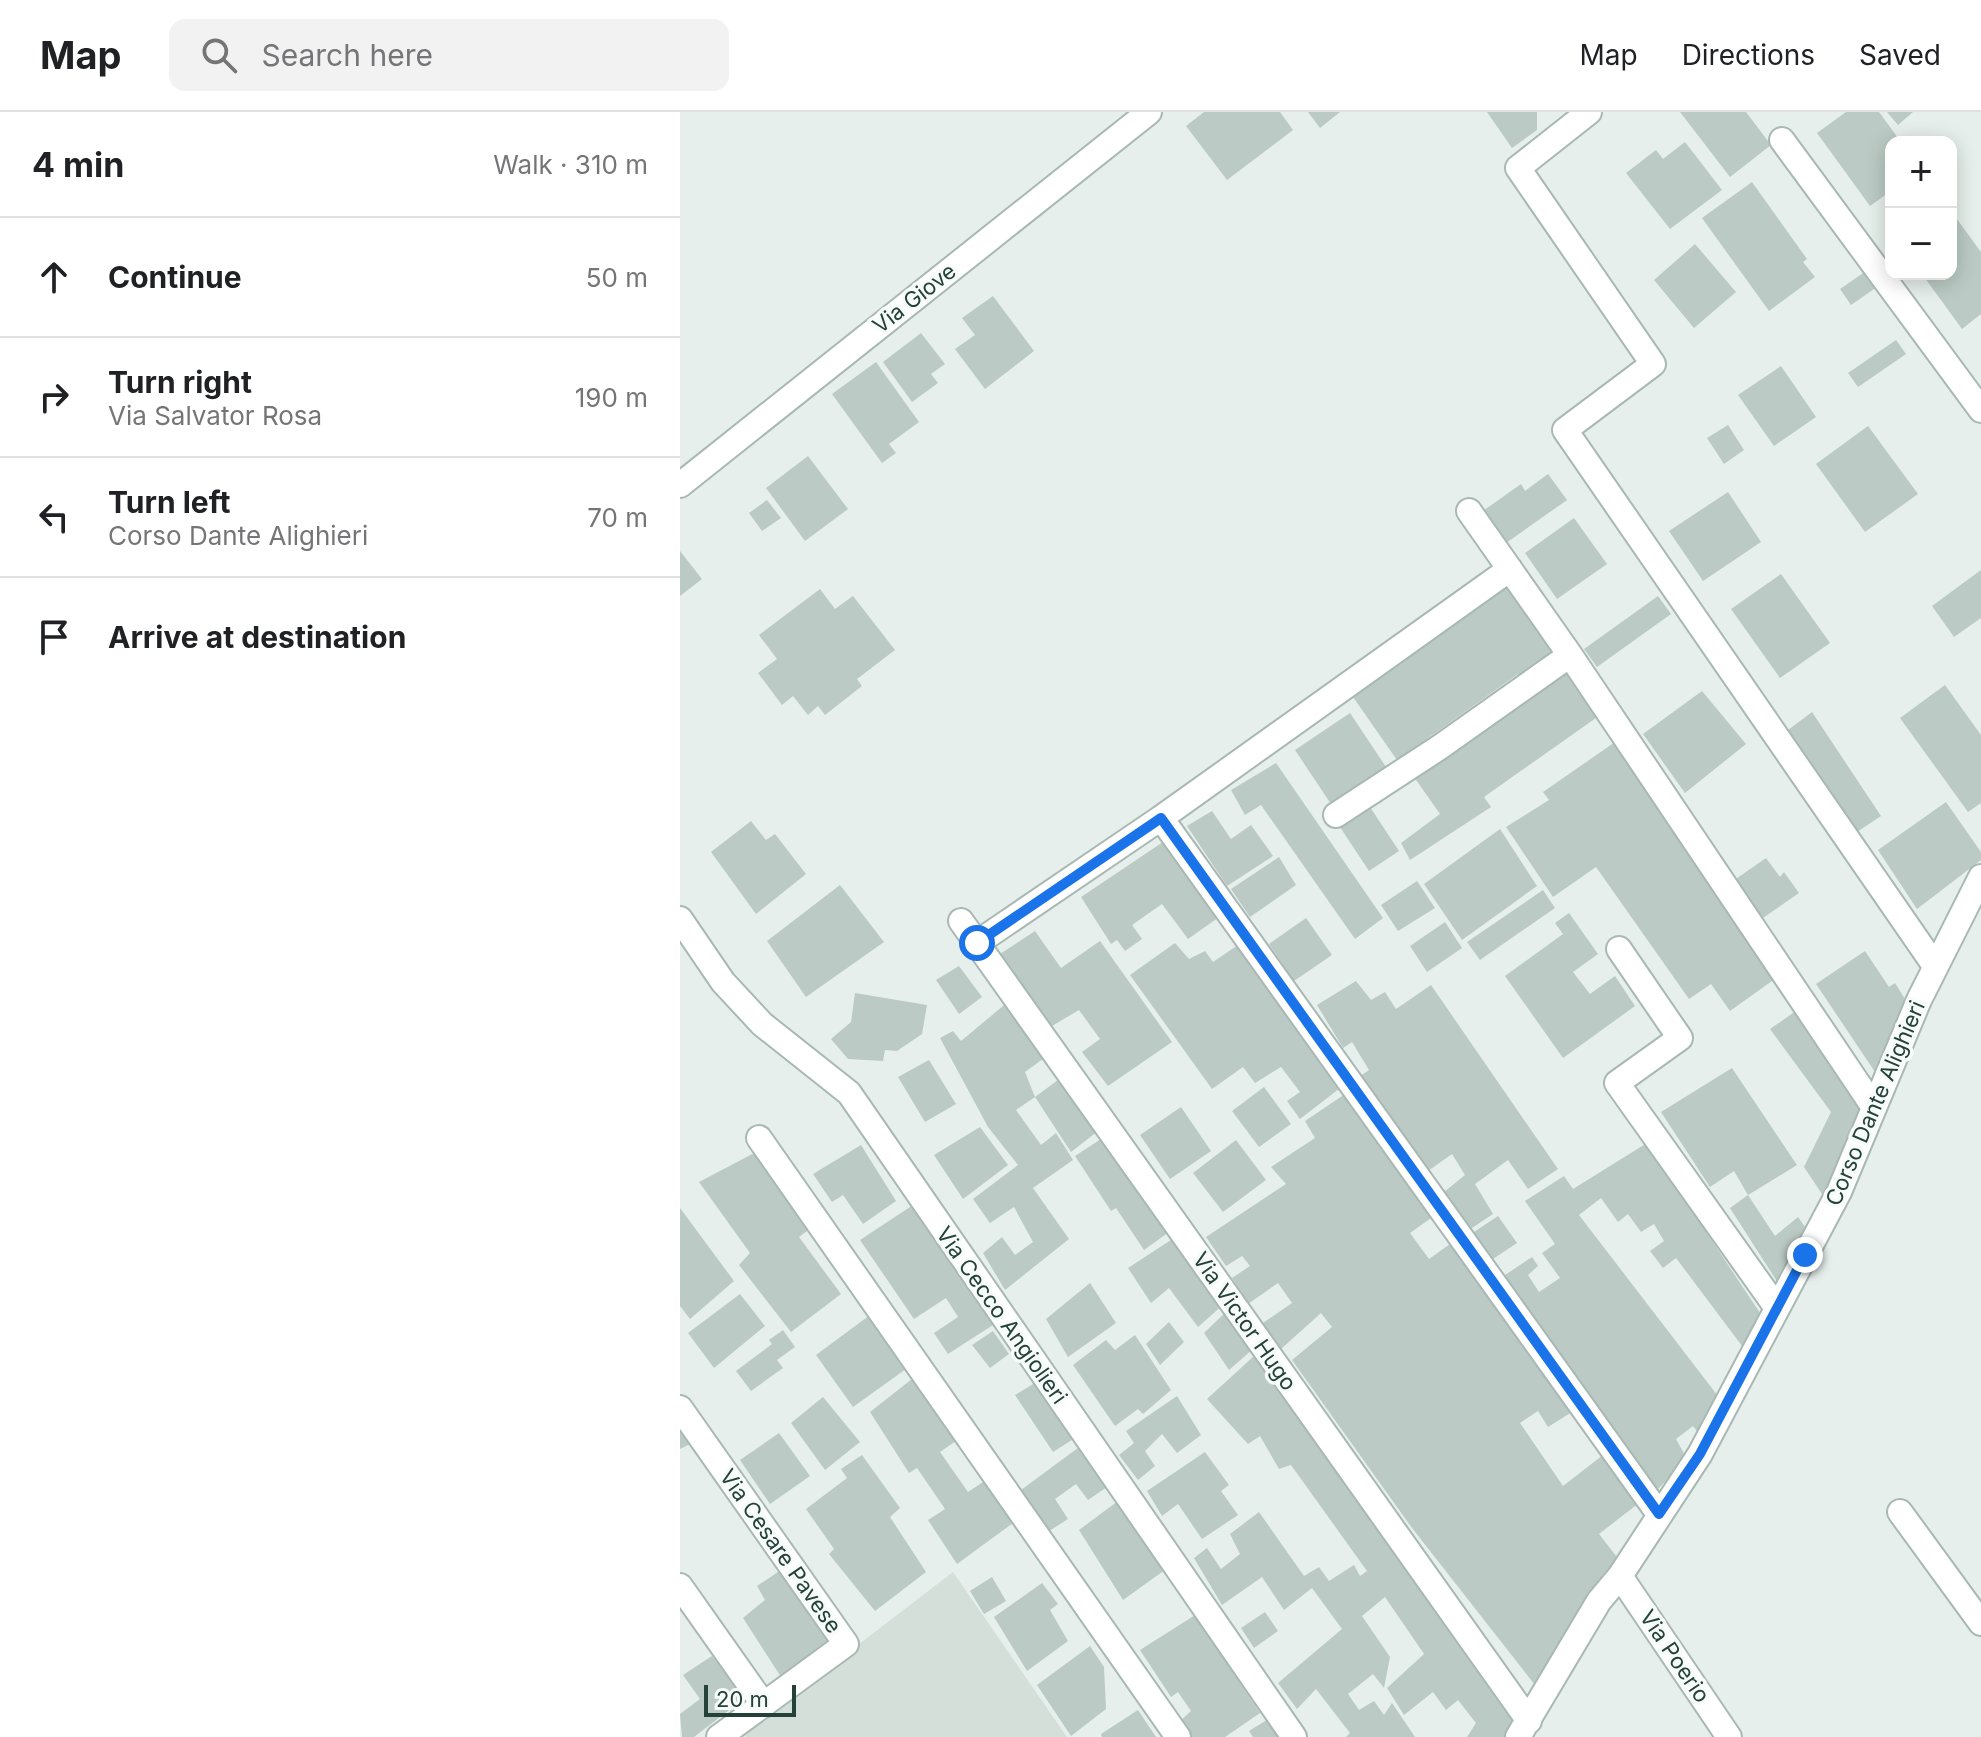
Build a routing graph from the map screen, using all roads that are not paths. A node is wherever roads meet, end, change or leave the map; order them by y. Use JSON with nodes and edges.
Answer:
{"nodes":[{"id":1,"x":1149,"y":112,"type":"edge"},
{"id":2,"x":1589,"y":112,"type":"edge"},
{"id":3,"x":1122,"y":120,"type":"edge"},
{"id":4,"x":1782,"y":140,"type":"dead end"},
{"id":5,"x":1981,"y":410,"type":"edge"},
{"id":6,"x":680,"y":485,"type":"edge"},
{"id":7,"x":1469,"y":511,"type":"dead end"},
{"id":8,"x":1510,"y":569,"type":"junction"},
{"id":9,"x":1570,"y":655,"type":"junction"},
{"id":10,"x":1336,"y":815,"type":"dead end"},
{"id":11,"x":1161,"y":818,"type":"junction"},
{"id":12,"x":1981,"y":877,"type":"edge"},
{"id":13,"x":680,"y":919,"type":"edge"},
{"id":14,"x":961,"y":921,"type":"dead end"},
{"id":15,"x":977,"y":943,"type":"junction"},
{"id":16,"x":1619,"y":949,"type":"dead end"},
{"id":17,"x":1935,"y":966,"type":"junction"},
{"id":18,"x":1873,"y":1106,"type":"junction"},
{"id":19,"x":759,"y":1138,"type":"dead end"},
{"id":20,"x":1777,"y":1308,"type":"junction"},
{"id":21,"x":680,"y":1408,"type":"edge"},
{"id":22,"x":1900,"y":1512,"type":"dead end"},
{"id":23,"x":1659,"y":1514,"type":"junction"},
{"id":24,"x":1620,"y":1576,"type":"junction"},
{"id":25,"x":680,"y":1586,"type":"edge"},
{"id":26,"x":1981,"y":1623,"type":"edge"},
{"id":27,"x":764,"y":1705,"type":"junction"},
{"id":28,"x":1523,"y":1729,"type":"edge"},
{"id":29,"x":719,"y":1737,"type":"edge"},
{"id":30,"x":1178,"y":1737,"type":"edge"},
{"id":31,"x":1294,"y":1737,"type":"edge"},
{"id":32,"x":1729,"y":1737,"type":"edge"}],
"edges":[{"from":1,"to":3,"type":"street","name":"Via Giove"},
{"from":2,"to":17,"type":"street"},
{"from":3,"to":6,"type":"street","name":"Via Giove"},
{"from":4,"to":5,"type":"street"},
{"from":7,"to":8,"type":"street"},
{"from":8,"to":9,"type":"street"},
{"from":8,"to":11,"type":"street"},
{"from":9,"to":10,"type":"street"},
{"from":9,"to":18,"type":"street"},
{"from":11,"to":15,"type":"street"},
{"from":11,"to":23,"type":"street"},
{"from":12,"to":17,"type":"street","name":"Corso Dante Alighieri"},
{"from":13,"to":31,"type":"street","name":"Via Cecco Angiolieri"},
{"from":14,"to":15,"type":"street","name":"Via Victor Hugo"},
{"from":15,"to":28,"type":"street","name":"Via Victor Hugo"},
{"from":16,"to":20,"type":"street"},
{"from":17,"to":18,"type":"street","name":"Corso Dante Alighieri"},
{"from":18,"to":20,"type":"street","name":"Corso Dante Alighieri"},
{"from":19,"to":30,"type":"street"},
{"from":20,"to":23,"type":"street","name":"Corso Dante Alighieri"},
{"from":21,"to":27,"type":"street","name":"Via Cesare Pavese"},
{"from":22,"to":26,"type":"street"},
{"from":23,"to":24,"type":"street","name":"Corso Dante Alighieri"},
{"from":24,"to":28,"type":"street","name":"Corso Dante Alighieri"},
{"from":24,"to":32,"type":"street","name":"Via Poerio"},
{"from":25,"to":27,"type":"street"},
{"from":27,"to":29,"type":"street","name":"Via Cesare Pavese"}]}
